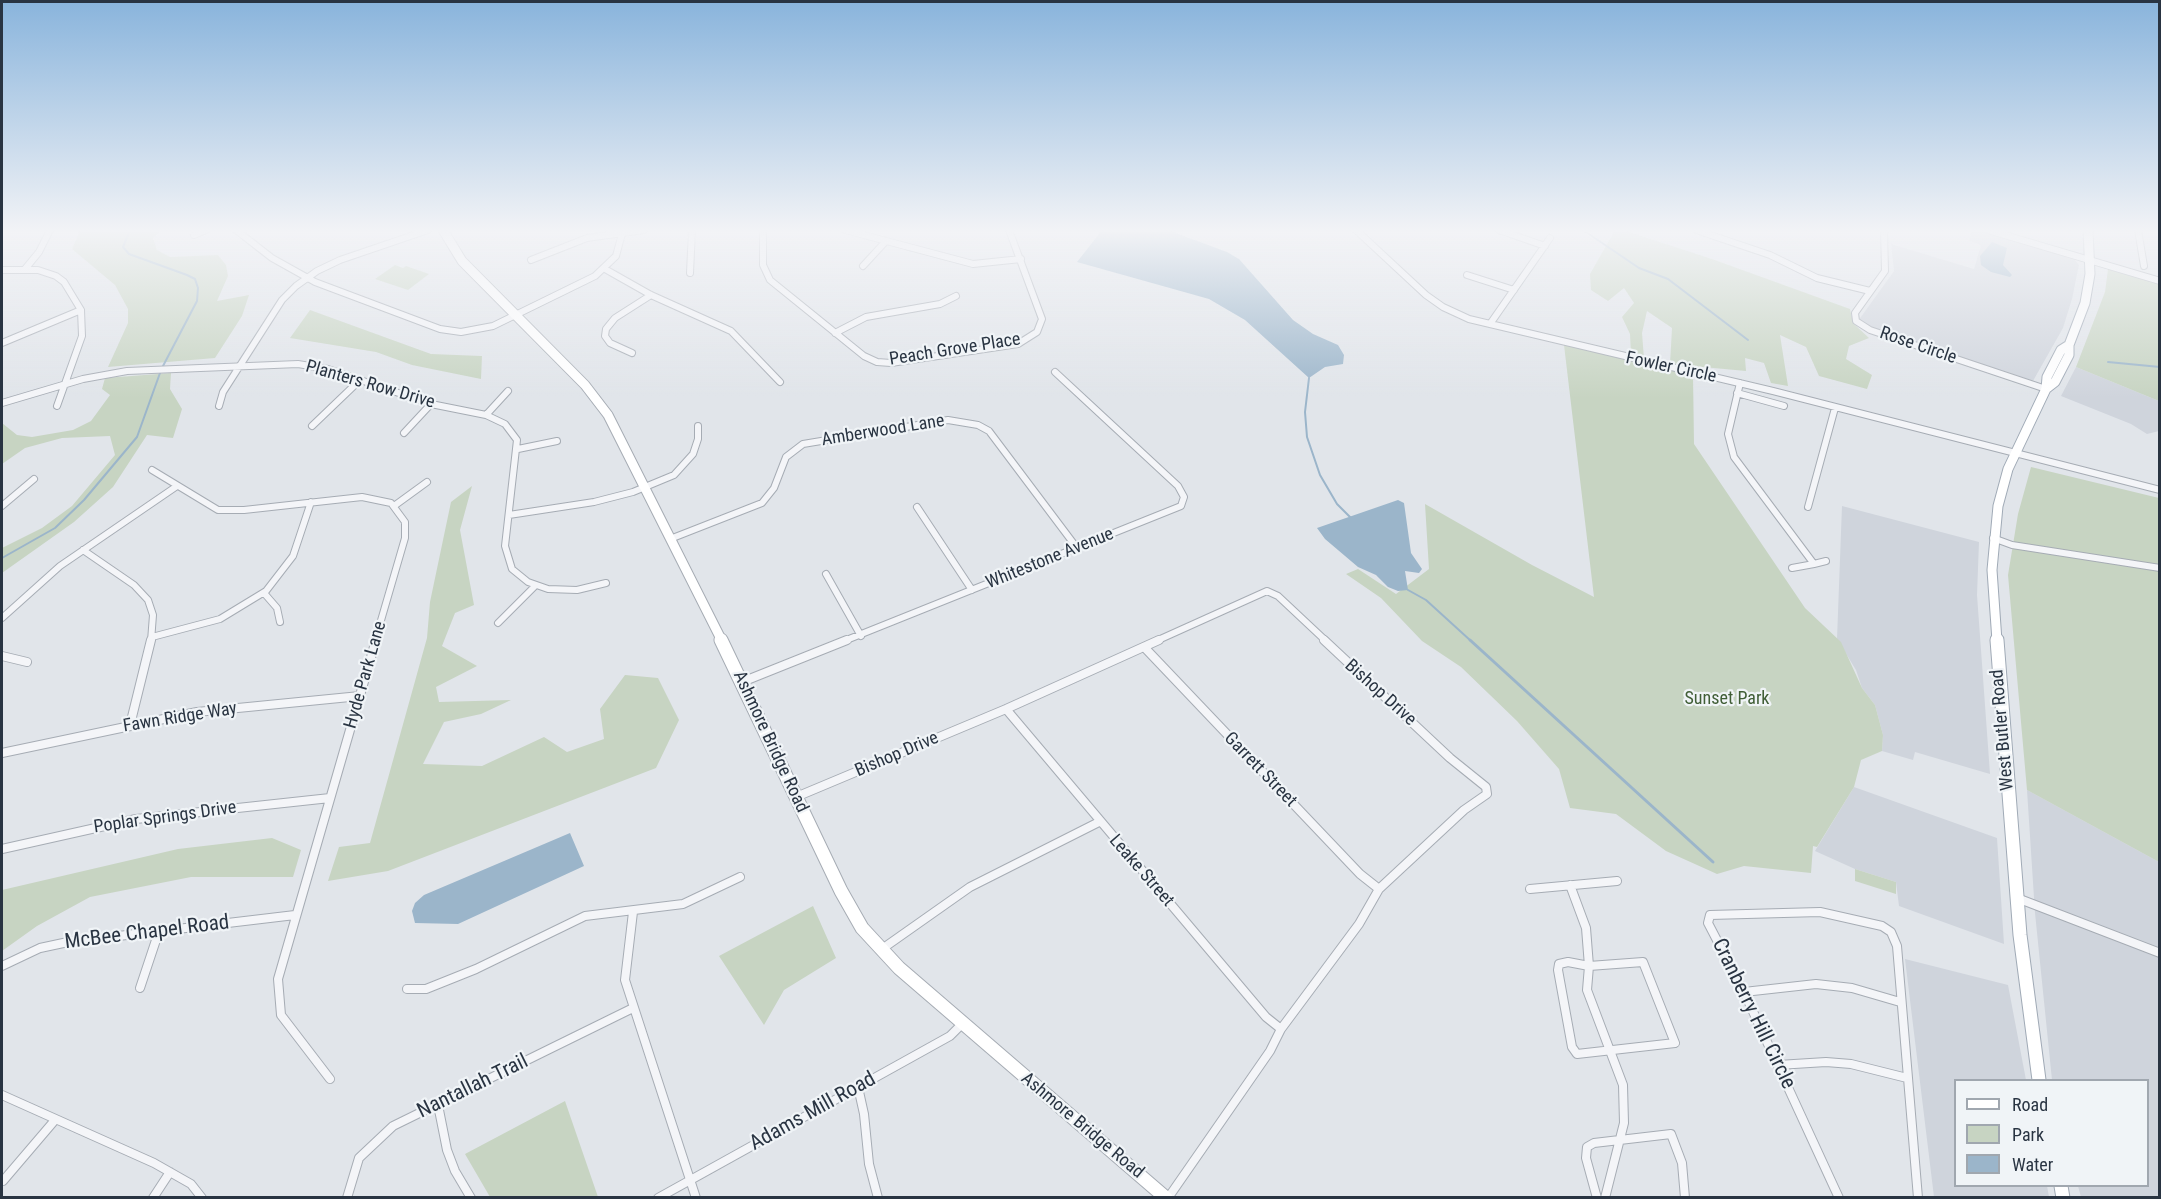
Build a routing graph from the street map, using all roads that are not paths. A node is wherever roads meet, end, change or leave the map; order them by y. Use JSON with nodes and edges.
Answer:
{"nodes":[{"id":1,"x":64,"y":286,"type":"edge"},
{"id":2,"x":297,"y":286,"type":"edge"},
{"id":3,"x":327,"y":286,"type":"edge"},
{"id":4,"x":486,"y":286,"type":"edge"},
{"id":5,"x":578,"y":286,"type":"edge"},
{"id":6,"x":635,"y":286,"type":"edge"},
{"id":7,"x":779,"y":286,"type":"edge"},
{"id":8,"x":1030,"y":286,"type":"edge"},
{"id":9,"x":1418,"y":286,"type":"edge"},
{"id":10,"x":1501,"y":286,"type":"edge"},
{"id":11,"x":1517,"y":286,"type":"edge"},
{"id":12,"x":1849,"y":286,"type":"edge"},
{"id":13,"x":1873,"y":286,"type":"edge"},
{"id":14,"x":2087,"y":286,"type":"edge"},
{"id":15,"x":1514,"y":290,"type":"junction"},
{"id":16,"x":1870,"y":291,"type":"junction"},
{"id":17,"x":651,"y":295,"type":"junction"},
{"id":18,"x":956,"y":296,"type":"dead end"},
{"id":19,"x":81,"y":310,"type":"junction"},
{"id":20,"x":515,"y":316,"type":"junction"},
{"id":21,"x":1490,"y":324,"type":"junction"},
{"id":22,"x":835,"y":333,"type":"junction"},
{"id":23,"x":2,"y":343,"type":"edge"},
{"id":24,"x":632,"y":353,"type":"dead end"},
{"id":25,"x":240,"y":366,"type":"junction"},
{"id":26,"x":1055,"y":372,"type":"dead end"},
{"id":27,"x":360,"y":380,"type":"junction"},
{"id":28,"x":780,"y":382,"type":"dead end"},
{"id":29,"x":65,"y":384,"type":"junction"},
{"id":30,"x":1740,"y":384,"type":"junction"},
{"id":31,"x":2046,"y":388,"type":"junction"},
{"id":32,"x":508,"y":391,"type":"dead end"},
{"id":33,"x":1737,"y":393,"type":"junction"},
{"id":34,"x":2,"y":403,"type":"edge"},
{"id":35,"x":431,"y":404,"type":"junction"},
{"id":36,"x":57,"y":406,"type":"dead end"},
{"id":37,"x":219,"y":406,"type":"dead end"},
{"id":38,"x":1784,"y":406,"type":"dead end"},
{"id":39,"x":1835,"y":408,"type":"junction"},
{"id":40,"x":486,"y":415,"type":"junction"},
{"id":41,"x":312,"y":426,"type":"dead end"},
{"id":42,"x":698,"y":426,"type":"dead end"},
{"id":43,"x":404,"y":433,"type":"dead end"},
{"id":44,"x":557,"y":441,"type":"dead end"},
{"id":45,"x":518,"y":449,"type":"junction"},
{"id":46,"x":2013,"y":454,"type":"junction"},
{"id":47,"x":152,"y":470,"type":"dead end"},
{"id":48,"x":34,"y":479,"type":"dead end"},
{"id":49,"x":427,"y":482,"type":"dead end"},
{"id":50,"x":177,"y":486,"type":"junction"},
{"id":51,"x":644,"y":488,"type":"junction"},
{"id":52,"x":2160,"y":490,"type":"edge"},
{"id":53,"x":310,"y":502,"type":"junction"},
{"id":54,"x":2,"y":506,"type":"edge"},
{"id":55,"x":394,"y":506,"type":"junction"},
{"id":56,"x":917,"y":507,"type":"dead end"},
{"id":57,"x":1808,"y":507,"type":"dead end"},
{"id":58,"x":508,"y":515,"type":"junction"},
{"id":59,"x":1993,"y":538,"type":"junction"},
{"id":60,"x":670,"y":539,"type":"junction"},
{"id":61,"x":1077,"y":548,"type":"junction"},
{"id":62,"x":83,"y":550,"type":"junction"},
{"id":63,"x":1826,"y":561,"type":"dead end"},
{"id":64,"x":1814,"y":564,"type":"junction"},
{"id":65,"x":1792,"y":568,"type":"dead end"},
{"id":66,"x":2160,"y":568,"type":"edge"},
{"id":67,"x":826,"y":574,"type":"dead end"},
{"id":68,"x":606,"y":583,"type":"dead end"},
{"id":69,"x":535,"y":586,"type":"junction"},
{"id":70,"x":972,"y":590,"type":"junction"},
{"id":71,"x":264,"y":592,"type":"junction"},
{"id":72,"x":2,"y":618,"type":"edge"},
{"id":73,"x":280,"y":622,"type":"dead end"},
{"id":74,"x":498,"y":623,"type":"dead end"},
{"id":75,"x":861,"y":636,"type":"junction"},
{"id":76,"x":152,"y":637,"type":"junction"},
{"id":77,"x":1145,"y":648,"type":"junction"},
{"id":78,"x":2,"y":656,"type":"edge"},
{"id":79,"x":27,"y":662,"type":"dead end"},
{"id":80,"x":742,"y":682,"type":"junction"},
{"id":81,"x":360,"y":696,"type":"junction"},
{"id":82,"x":1006,"y":709,"type":"junction"},
{"id":83,"x":130,"y":725,"type":"junction"},
{"id":84,"x":2,"y":753,"type":"edge"},
{"id":85,"x":796,"y":797,"type":"junction"},
{"id":86,"x":330,"y":798,"type":"junction"},
{"id":87,"x":1099,"y":822,"type":"junction"},
{"id":88,"x":2,"y":849,"type":"edge"},
{"id":89,"x":740,"y":877,"type":"dead end"},
{"id":90,"x":1617,"y":881,"type":"dead end"},
{"id":91,"x":1570,"y":885,"type":"junction"},
{"id":92,"x":1379,"y":889,"type":"junction"},
{"id":93,"x":1530,"y":889,"type":"dead end"},
{"id":94,"x":2017,"y":898,"type":"junction"},
{"id":95,"x":633,"y":912,"type":"junction"},
{"id":96,"x":296,"y":915,"type":"junction"},
{"id":97,"x":159,"y":931,"type":"junction"},
{"id":98,"x":882,"y":949,"type":"junction"},
{"id":99,"x":2160,"y":953,"type":"edge"},
{"id":100,"x":2,"y":966,"type":"edge"},
{"id":101,"x":1589,"y":966,"type":"junction"},
{"id":102,"x":140,"y":988,"type":"dead end"},
{"id":103,"x":406,"y":989,"type":"dead end"},
{"id":104,"x":1744,"y":992,"type":"junction"},
{"id":105,"x":1900,"y":1002,"type":"junction"},
{"id":106,"x":633,"y":1008,"type":"junction"},
{"id":107,"x":964,"y":1022,"type":"junction"},
{"id":108,"x":1281,"y":1029,"type":"junction"},
{"id":109,"x":1611,"y":1051,"type":"junction"},
{"id":110,"x":1778,"y":1065,"type":"junction"},
{"id":111,"x":1907,"y":1078,"type":"junction"},
{"id":112,"x":330,"y":1079,"type":"dead end"},
{"id":113,"x":2039,"y":1079,"type":"edge"},
{"id":114,"x":858,"y":1087,"type":"junction"},
{"id":115,"x":2,"y":1095,"type":"edge"},
{"id":116,"x":438,"y":1105,"type":"junction"},
{"id":117,"x":55,"y":1120,"type":"junction"},
{"id":118,"x":1620,"y":1142,"type":"junction"},
{"id":119,"x":170,"y":1172,"type":"junction"},
{"id":120,"x":3,"y":1181,"type":"dead end"},
{"id":121,"x":692,"y":1181,"type":"junction"},
{"id":122,"x":153,"y":1197,"type":"edge"},
{"id":123,"x":202,"y":1197,"type":"edge"},
{"id":124,"x":347,"y":1197,"type":"edge"},
{"id":125,"x":471,"y":1197,"type":"edge"},
{"id":126,"x":658,"y":1197,"type":"edge"},
{"id":127,"x":696,"y":1197,"type":"edge"},
{"id":128,"x":878,"y":1197,"type":"edge"},
{"id":129,"x":1167,"y":1197,"type":"edge"},
{"id":130,"x":1597,"y":1197,"type":"edge"},
{"id":131,"x":1605,"y":1197,"type":"edge"},
{"id":132,"x":1685,"y":1197,"type":"edge"},
{"id":133,"x":1839,"y":1197,"type":"edge"},
{"id":134,"x":1918,"y":1197,"type":"edge"}],
"edges":[{"from":1,"to":19,"type":"street"},
{"from":2,"to":25,"type":"street"},
{"from":3,"to":20,"type":"street"},
{"from":4,"to":20,"type":"main road","name":"Ashmore Bridge Road"},
{"from":5,"to":20,"type":"street"},
{"from":6,"to":17,"type":"street"},
{"from":7,"to":22,"type":"street","name":"Peach Grove Place"},
{"from":8,"to":22,"type":"street","name":"Peach Grove Place"},
{"from":9,"to":21,"type":"street","name":"Fowler Circle"},
{"from":10,"to":15,"type":"street"},
{"from":11,"to":15,"type":"street"},
{"from":12,"to":16,"type":"street"},
{"from":13,"to":16,"type":"street","name":"Rose Circle"},
{"from":14,"to":31,"type":"main road","name":"West Butler Road"},
{"from":15,"to":21,"type":"street"},
{"from":16,"to":31,"type":"street","name":"Rose Circle"},
{"from":17,"to":24,"type":"street"},
{"from":17,"to":28,"type":"street"},
{"from":18,"to":22,"type":"street"},
{"from":19,"to":23,"type":"street"},
{"from":19,"to":29,"type":"street"},
{"from":20,"to":51,"type":"main road","name":"Ashmore Bridge Road"},
{"from":21,"to":30,"type":"street","name":"Fowler Circle"},
{"from":25,"to":27,"type":"street","name":"Planters Row Drive"},
{"from":25,"to":29,"type":"street","name":"Planters Row Drive"},
{"from":25,"to":37,"type":"street"},
{"from":26,"to":61,"type":"street","name":"Whitestone Avenue"},
{"from":27,"to":35,"type":"street","name":"Planters Row Drive"},
{"from":27,"to":41,"type":"street"},
{"from":29,"to":34,"type":"street","name":"Planters Row Drive"},
{"from":29,"to":36,"type":"street"},
{"from":30,"to":33,"type":"street"},
{"from":30,"to":39,"type":"street","name":"Fowler Circle"},
{"from":31,"to":46,"type":"main road","name":"West Butler Road"},
{"from":32,"to":40,"type":"street"},
{"from":33,"to":38,"type":"street"},
{"from":33,"to":64,"type":"street"},
{"from":35,"to":40,"type":"street","name":"Planters Row Drive"},
{"from":35,"to":43,"type":"street"},
{"from":39,"to":46,"type":"street","name":"Fowler Circle"},
{"from":39,"to":57,"type":"street"},
{"from":40,"to":45,"type":"street","name":"Planters Row Drive"},
{"from":42,"to":51,"type":"street"},
{"from":44,"to":45,"type":"street"},
{"from":45,"to":58,"type":"street"},
{"from":46,"to":52,"type":"street","name":"Fowler Circle"},
{"from":46,"to":59,"type":"main road","name":"West Butler Road"},
{"from":47,"to":50,"type":"street"},
{"from":48,"to":54,"type":"street"},
{"from":49,"to":55,"type":"street"},
{"from":50,"to":53,"type":"street"},
{"from":50,"to":62,"type":"street"},
{"from":51,"to":58,"type":"street"},
{"from":51,"to":60,"type":"main road","name":"Ashmore Bridge Road"},
{"from":53,"to":55,"type":"street"},
{"from":53,"to":71,"type":"street"},
{"from":55,"to":81,"type":"street","name":"Hyde Park Lane"},
{"from":56,"to":70,"type":"street"},
{"from":58,"to":69,"type":"street"},
{"from":59,"to":66,"type":"street"},
{"from":59,"to":94,"type":"main road","name":"West Butler Road"},
{"from":60,"to":61,"type":"street","name":"Amberwood Lane"},
{"from":60,"to":80,"type":"main road","name":"Ashmore Bridge Road"},
{"from":61,"to":70,"type":"street","name":"Whitestone Avenue"},
{"from":62,"to":72,"type":"street"},
{"from":62,"to":76,"type":"street"},
{"from":63,"to":64,"type":"street"},
{"from":64,"to":65,"type":"street"},
{"from":67,"to":75,"type":"street"},
{"from":68,"to":69,"type":"street"},
{"from":69,"to":74,"type":"street"},
{"from":70,"to":75,"type":"street","name":"Whitestone Avenue"},
{"from":71,"to":73,"type":"street"},
{"from":71,"to":76,"type":"street"},
{"from":75,"to":80,"type":"street","name":"Whitestone Avenue"},
{"from":76,"to":83,"type":"street"},
{"from":77,"to":82,"type":"street","name":"Bishop Drive"},
{"from":77,"to":92,"type":"street","name":"Garrett Street"},
{"from":77,"to":92,"type":"street","name":"Bishop Drive"},
{"from":78,"to":79,"type":"street"},
{"from":80,"to":85,"type":"main road","name":"Ashmore Bridge Road"},
{"from":81,"to":83,"type":"street","name":"Fawn Ridge Way"},
{"from":81,"to":86,"type":"street","name":"Hyde Park Lane"},
{"from":82,"to":85,"type":"street","name":"Bishop Drive"},
{"from":82,"to":87,"type":"street","name":"Leake Street"},
{"from":83,"to":84,"type":"street","name":"Fawn Ridge Way"},
{"from":85,"to":98,"type":"main road","name":"Ashmore Bridge Road"},
{"from":86,"to":88,"type":"street","name":"Poplar Springs Drive"},
{"from":86,"to":96,"type":"street","name":"Hyde Park Lane"},
{"from":87,"to":98,"type":"street"},
{"from":87,"to":108,"type":"street","name":"Leake Street"},
{"from":89,"to":95,"type":"street"},
{"from":90,"to":91,"type":"street"},
{"from":91,"to":93,"type":"street"},
{"from":91,"to":101,"type":"street"},
{"from":92,"to":108,"type":"street","name":"Bishop Drive"},
{"from":94,"to":99,"type":"street"},
{"from":94,"to":113,"type":"main road","name":"West Butler Road"},
{"from":95,"to":103,"type":"street"},
{"from":95,"to":106,"type":"street"},
{"from":96,"to":97,"type":"street","name":"McBee Chapel Road"},
{"from":96,"to":112,"type":"street","name":"Hyde Park Lane"},
{"from":97,"to":100,"type":"street","name":"McBee Chapel Road"},
{"from":97,"to":102,"type":"street"},
{"from":98,"to":107,"type":"main road","name":"Ashmore Bridge Road"},
{"from":101,"to":109,"type":"street"},
{"from":101,"to":109,"type":"street"},
{"from":101,"to":109,"type":"street"},
{"from":104,"to":105,"type":"street"},
{"from":104,"to":105,"type":"street","name":"Cranberry Hill Circle"},
{"from":104,"to":110,"type":"street","name":"Cranberry Hill Circle"},
{"from":105,"to":111,"type":"street","name":"Cranberry Hill Circle"},
{"from":106,"to":116,"type":"street","name":"Nantallah Trail"},
{"from":106,"to":121,"type":"street"},
{"from":107,"to":114,"type":"street","name":"Adams Mill Road"},
{"from":107,"to":129,"type":"main road","name":"Ashmore Bridge Road"},
{"from":108,"to":129,"type":"street","name":"Bishop Drive"},
{"from":109,"to":118,"type":"street"},
{"from":110,"to":111,"type":"street"},
{"from":110,"to":133,"type":"street","name":"Cranberry Hill Circle"},
{"from":111,"to":134,"type":"street","name":"Cranberry Hill Circle"},
{"from":114,"to":121,"type":"street","name":"Adams Mill Road"},
{"from":114,"to":128,"type":"street"},
{"from":115,"to":117,"type":"street"},
{"from":116,"to":124,"type":"street","name":"Nantallah Trail"},
{"from":116,"to":125,"type":"street"},
{"from":117,"to":119,"type":"street"},
{"from":117,"to":120,"type":"street"},
{"from":118,"to":130,"type":"street"},
{"from":118,"to":131,"type":"street"},
{"from":118,"to":132,"type":"street"},
{"from":119,"to":122,"type":"street"},
{"from":119,"to":123,"type":"street"},
{"from":121,"to":126,"type":"street","name":"Adams Mill Road"},
{"from":121,"to":127,"type":"street"}]}
